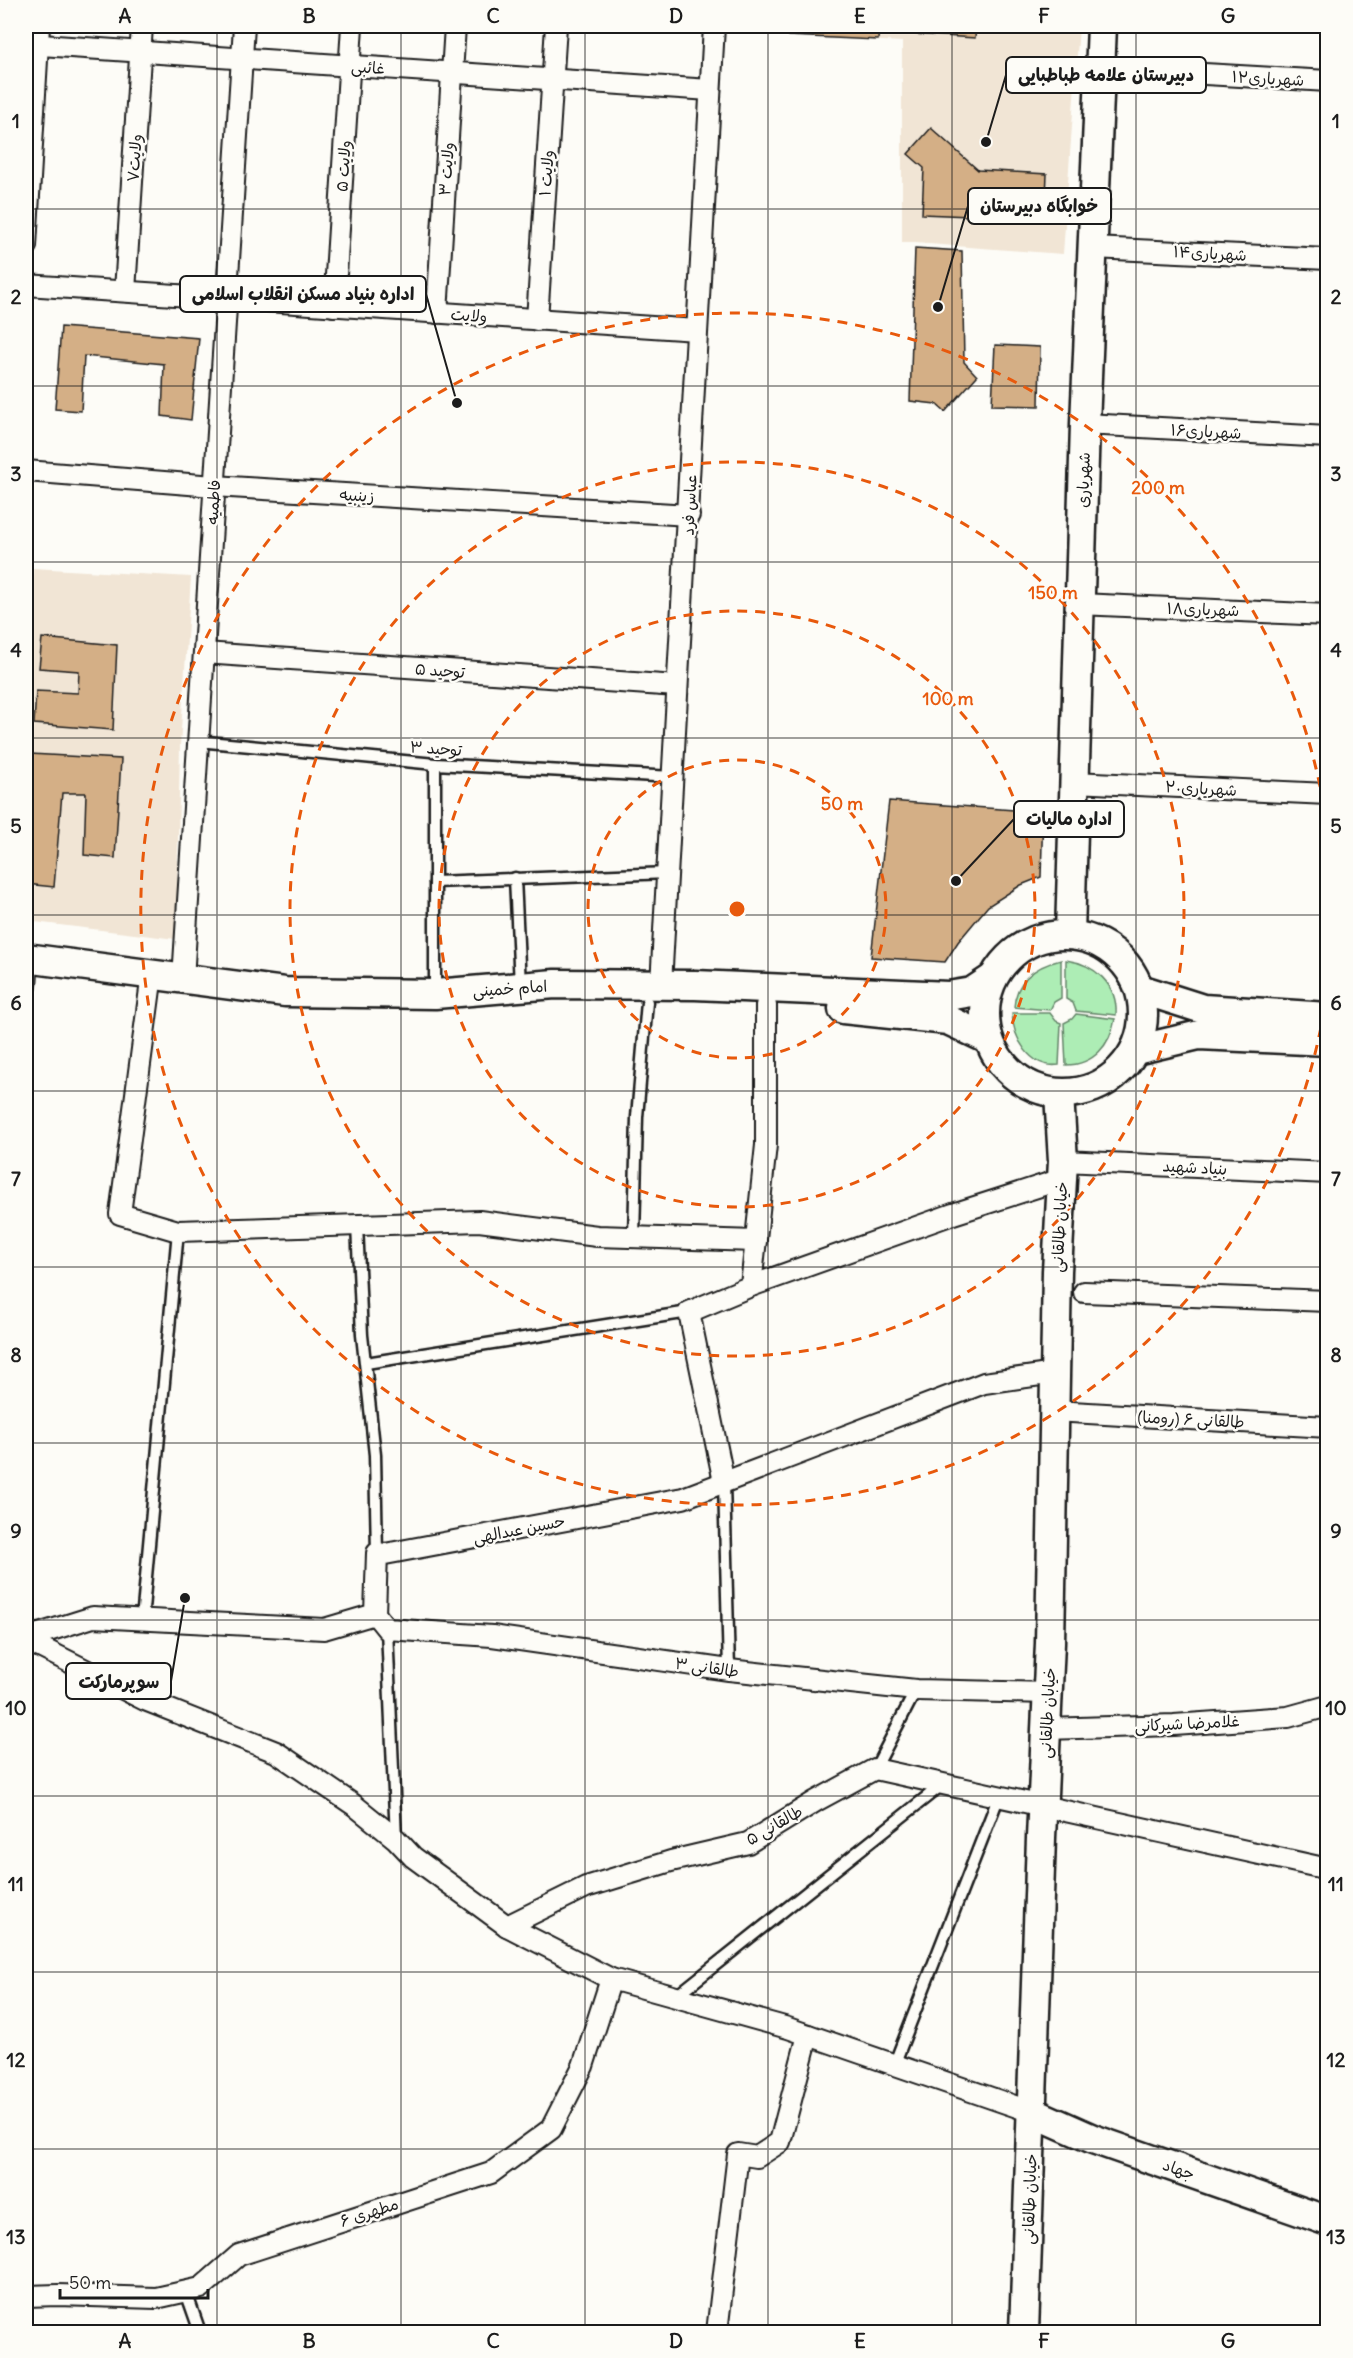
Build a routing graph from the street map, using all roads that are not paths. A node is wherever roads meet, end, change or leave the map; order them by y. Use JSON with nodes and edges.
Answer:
{"nodes":[{"id":1,"x":142,"y":26,"type":"edge"},
{"id":2,"x":244,"y":26,"type":"edge"},
{"id":3,"x":352,"y":26,"type":"edge"},
{"id":4,"x":455,"y":26,"type":"edge"},
{"id":5,"x":556,"y":26,"type":"edge"},
{"id":6,"x":714,"y":26,"type":"edge"},
{"id":7,"x":1102,"y":26,"type":"edge"},
{"id":8,"x":34,"y":38,"type":"edge"},
{"id":9,"x":140,"y":51,"type":"junction"},
{"id":10,"x":242,"y":58,"type":"junction"},
{"id":11,"x":349,"y":65,"type":"junction"},
{"id":12,"x":1100,"y":68,"type":"junction"},
{"id":13,"x":452,"y":73,"type":"junction"},
{"id":14,"x":552,"y":80,"type":"junction"},
{"id":15,"x":1328,"y":81,"type":"edge"},
{"id":16,"x":710,"y":90,"type":"junction"},
{"id":17,"x":26,"y":246,"type":"edge"},
{"id":18,"x":1092,"y":248,"type":"junction"},
{"id":19,"x":1328,"y":259,"type":"edge"},
{"id":20,"x":26,"y":285,"type":"edge"},
{"id":21,"x":125,"y":291,"type":"junction"},
{"id":22,"x":226,"y":298,"type":"junction"},
{"id":23,"x":334,"y":306,"type":"junction"},
{"id":24,"x":437,"y":313,"type":"junction"},
{"id":25,"x":537,"y":320,"type":"junction"},
{"id":26,"x":697,"y":330,"type":"junction"},
{"id":27,"x":1085,"y":424,"type":"junction"},
{"id":28,"x":1328,"y":437,"type":"edge"},
{"id":29,"x":26,"y":471,"type":"edge"},
{"id":30,"x":214,"y":486,"type":"junction"},
{"id":31,"x":689,"y":515,"type":"junction"},
{"id":32,"x":1079,"y":604,"type":"junction"},
{"id":33,"x":1328,"y":615,"type":"edge"},
{"id":34,"x":204,"y":653,"type":"junction"},
{"id":35,"x":677,"y":686,"type":"junction"},
{"id":36,"x":198,"y":741,"type":"junction"},
{"id":37,"x":435,"y":764,"type":"junction"},
{"id":38,"x":673,"y":777,"type":"junction"},
{"id":39,"x":1074,"y":782,"type":"junction"},
{"id":40,"x":1328,"y":794,"type":"edge"},
{"id":41,"x":668,"y":873,"type":"junction"},
{"id":42,"x":515,"y":878,"type":"junction"},
{"id":43,"x":435,"y":882,"type":"junction"},
{"id":44,"x":1070,"y":934,"type":"junction"},
{"id":45,"x":26,"y":972,"type":"edge"},
{"id":46,"x":993,"y":978,"type":"junction"},
{"id":47,"x":183,"y":979,"type":"junction"},
{"id":48,"x":520,"y":987,"type":"junction"},
{"id":49,"x":150,"y":989,"type":"junction"},
{"id":50,"x":1140,"y":989,"type":"junction"},
{"id":51,"x":654,"y":993,"type":"junction"},
{"id":52,"x":435,"y":994,"type":"junction"},
{"id":53,"x":766,"y":1005,"type":"junction"},
{"id":54,"x":1328,"y":1017,"type":"edge"},
{"id":55,"x":988,"y":1039,"type":"junction"},
{"id":56,"x":1328,"y":1041,"type":"edge"},
{"id":57,"x":1136,"y":1050,"type":"junction"},
{"id":58,"x":1059,"y":1094,"type":"junction"},
{"id":59,"x":1063,"y":1170,"type":"junction"},
{"id":60,"x":1328,"y":1173,"type":"edge"},
{"id":61,"x":357,"y":1225,"type":"junction"},
{"id":62,"x":178,"y":1231,"type":"junction"},
{"id":63,"x":634,"y":1237,"type":"junction"},
{"id":64,"x":756,"y":1241,"type":"junction"},
{"id":65,"x":751,"y":1286,"type":"junction"},
{"id":66,"x":1083,"y":1292,"type":"dead end"},
{"id":67,"x":1328,"y":1301,"type":"edge"},
{"id":68,"x":688,"y":1312,"type":"junction"},
{"id":69,"x":366,"y":1364,"type":"junction"},
{"id":70,"x":1055,"y":1373,"type":"junction"},
{"id":71,"x":1054,"y":1411,"type":"junction"},
{"id":72,"x":1328,"y":1427,"type":"edge"},
{"id":73,"x":724,"y":1482,"type":"junction"},
{"id":74,"x":377,"y":1553,"type":"junction"},
{"id":75,"x":375,"y":1614,"type":"junction"},
{"id":76,"x":142,"y":1620,"type":"junction"},
{"id":77,"x":387,"y":1629,"type":"junction"},
{"id":78,"x":26,"y":1639,"type":"edge"},
{"id":79,"x":729,"y":1670,"type":"junction"},
{"id":80,"x":916,"y":1690,"type":"junction"},
{"id":81,"x":1048,"y":1694,"type":"junction"},
{"id":82,"x":1328,"y":1706,"type":"edge"},
{"id":83,"x":1046,"y":1730,"type":"junction"},
{"id":84,"x":875,"y":1769,"type":"junction"},
{"id":85,"x":944,"y":1784,"type":"junction"},
{"id":86,"x":999,"y":1796,"type":"junction"},
{"id":87,"x":1043,"y":1805,"type":"junction"},
{"id":88,"x":396,"y":1839,"type":"junction"},
{"id":89,"x":1328,"y":1869,"type":"edge"},
{"id":90,"x":507,"y":1926,"type":"junction"},
{"id":91,"x":611,"y":1979,"type":"junction"},
{"id":92,"x":675,"y":1996,"type":"junction"},
{"id":93,"x":808,"y":2035,"type":"junction"},
{"id":94,"x":894,"y":2065,"type":"junction"},
{"id":95,"x":1032,"y":2112,"type":"junction"},
{"id":96,"x":1328,"y":2221,"type":"edge"},
{"id":97,"x":186,"y":2292,"type":"junction"},
{"id":98,"x":26,"y":2296,"type":"edge"},
{"id":99,"x":200,"y":2332,"type":"edge"},
{"id":100,"x":717,"y":2332,"type":"edge"},
{"id":101,"x":1024,"y":2332,"type":"edge"}],
"edges":[{"from":1,"to":9,"type":"street","name":"ولایت۷"},
{"from":2,"to":10,"type":"street","name":"فاطمیه"},
{"from":3,"to":11,"type":"street","name":"ولایت ۵"},
{"from":4,"to":13,"type":"street","name":"ولایت ۳"},
{"from":5,"to":14,"type":"street","name":"ولایت ۱"},
{"from":6,"to":16,"type":"street","name":"عباس فرد"},
{"from":7,"to":12,"type":"main road","name":"شهریاری"},
{"from":8,"to":9,"type":"street","name":"غائبی"},
{"from":8,"to":17,"type":"street"},
{"from":9,"to":10,"type":"street","name":"غائبی"},
{"from":9,"to":21,"type":"street","name":"ولایت۷"},
{"from":10,"to":11,"type":"street","name":"غائبی"},
{"from":10,"to":22,"type":"street","name":"فاطمیه"},
{"from":11,"to":13,"type":"street","name":"غائبی"},
{"from":11,"to":23,"type":"street","name":"ولایت ۵"},
{"from":12,"to":15,"type":"street","name":"شهریاری۱۲"},
{"from":12,"to":18,"type":"main road","name":"شهریاری"},
{"from":13,"to":14,"type":"street","name":"غائبی"},
{"from":13,"to":24,"type":"street","name":"ولایت ۳"},
{"from":14,"to":16,"type":"street","name":"غائبی"},
{"from":14,"to":25,"type":"street","name":"ولایت ۱"},
{"from":16,"to":26,"type":"street","name":"عباس فرد"},
{"from":18,"to":19,"type":"street","name":"شهریاری۱۴"},
{"from":18,"to":27,"type":"main road","name":"شهریاری"},
{"from":20,"to":21,"type":"street","name":"ولایت"},
{"from":21,"to":22,"type":"street","name":"ولایت"},
{"from":22,"to":23,"type":"street","name":"ولایت"},
{"from":22,"to":30,"type":"street","name":"فاطمیه"},
{"from":23,"to":24,"type":"street","name":"ولایت"},
{"from":24,"to":25,"type":"street","name":"ولایت"},
{"from":25,"to":26,"type":"street","name":"ولایت"},
{"from":26,"to":31,"type":"street","name":"عباس فرد"},
{"from":27,"to":28,"type":"street","name":"شهریاری۱۶"},
{"from":27,"to":32,"type":"main road","name":"شهریاری"},
{"from":29,"to":30,"type":"street","name":"زینبیه"},
{"from":30,"to":31,"type":"street","name":"زینبیه"},
{"from":30,"to":34,"type":"street","name":"فاطمیه"},
{"from":31,"to":35,"type":"street","name":"عباس فرد"},
{"from":32,"to":33,"type":"street","name":"شهریاری۱۸"},
{"from":32,"to":39,"type":"main road","name":"شهریاری"},
{"from":34,"to":35,"type":"street","name":"توحید ۵"},
{"from":34,"to":36,"type":"street","name":"فاطمیه"},
{"from":35,"to":38,"type":"street","name":"عباس فرد"},
{"from":36,"to":37,"type":"lane","name":"توحید ۳"},
{"from":36,"to":47,"type":"street","name":"فاطمیه"},
{"from":37,"to":38,"type":"lane","name":"توحید ۳"},
{"from":37,"to":43,"type":"lane"},
{"from":38,"to":41,"type":"street","name":"عباس فرد"},
{"from":39,"to":40,"type":"street","name":"شهریاری۲۰"},
{"from":39,"to":44,"type":"main road","name":"شهریاری"},
{"from":41,"to":42,"type":"lane"},
{"from":41,"to":51,"type":"street","name":"عباس فرد"},
{"from":42,"to":43,"type":"lane"},
{"from":42,"to":48,"type":"lane"},
{"from":43,"to":52,"type":"lane"},
{"from":44,"to":46,"type":"main road"},
{"from":44,"to":50,"type":"main road"},
{"from":45,"to":47,"type":"main road","name":"امام خمینی"},
{"from":45,"to":49,"type":"main road","name":"امام خمینی"},
{"from":46,"to":51,"type":"main road","name":"امام خمینی"},
{"from":46,"to":55,"type":"main road"},
{"from":47,"to":52,"type":"main road","name":"امام خمینی"},
{"from":48,"to":51,"type":"main road","name":"امام خمینی"},
{"from":48,"to":52,"type":"main road","name":"امام خمینی"},
{"from":49,"to":51,"type":"main road","name":"امام خمینی"},
{"from":49,"to":62,"type":"street"},
{"from":50,"to":54,"type":"main road"},
{"from":50,"to":57,"type":"main road"},
{"from":51,"to":53,"type":"main road","name":"امام خمینی"},
{"from":51,"to":63,"type":"lane"},
{"from":53,"to":55,"type":"main road","name":"امام خمینی"},
{"from":53,"to":64,"type":"street"},
{"from":55,"to":58,"type":"main road"},
{"from":56,"to":57,"type":"main road"},
{"from":57,"to":58,"type":"main road"},
{"from":58,"to":59,"type":"main road","name":"خیابان طالقانی"},
{"from":59,"to":60,"type":"street","name":"بنیاد شهید"},
{"from":59,"to":65,"type":"street"},
{"from":59,"to":70,"type":"main road","name":"خیابان طالقانی"},
{"from":61,"to":62,"type":"street"},
{"from":61,"to":63,"type":"street"},
{"from":61,"to":69,"type":"lane"},
{"from":62,"to":76,"type":"lane"},
{"from":63,"to":64,"type":"street"},
{"from":64,"to":65,"type":"street"},
{"from":65,"to":68,"type":"street"},
{"from":66,"to":67,"type":"street"},
{"from":68,"to":69,"type":"lane"},
{"from":68,"to":73,"type":"street"},
{"from":69,"to":74,"type":"lane"},
{"from":70,"to":71,"type":"main road","name":"خیابان طالقانی"},
{"from":70,"to":73,"type":"street","name":"حسین عبدالهی"},
{"from":71,"to":72,"type":"street","name":"طالقانی ۶ (رومنا)"},
{"from":71,"to":81,"type":"main road","name":"خیابان طالقانی"},
{"from":73,"to":74,"type":"street","name":"حسین عبدالهی"},
{"from":73,"to":79,"type":"lane"},
{"from":74,"to":75,"type":"street"},
{"from":75,"to":76,"type":"street"},
{"from":75,"to":77,"type":"street"},
{"from":76,"to":78,"type":"street"},
{"from":77,"to":79,"type":"street","name":"طالقانی ۳"},
{"from":77,"to":88,"type":"lane"},
{"from":78,"to":88,"type":"street"},
{"from":79,"to":80,"type":"street","name":"طالقانی ۳"},
{"from":80,"to":81,"type":"street","name":"طالقانی ۳"},
{"from":80,"to":84,"type":"lane"},
{"from":81,"to":83,"type":"main road","name":"خیابان طالقانی"},
{"from":82,"to":83,"type":"street","name":"غلامرضا شیرکانی"},
{"from":83,"to":87,"type":"main road","name":"خیابان طالقانی"},
{"from":84,"to":85,"type":"street"},
{"from":84,"to":90,"type":"street","name":"طالقانی ۵"},
{"from":85,"to":86,"type":"street"},
{"from":85,"to":92,"type":"lane"},
{"from":86,"to":87,"type":"street"},
{"from":86,"to":94,"type":"lane"},
{"from":87,"to":89,"type":"street"},
{"from":87,"to":95,"type":"main road","name":"خیابان طالقانی"},
{"from":88,"to":90,"type":"street"},
{"from":90,"to":91,"type":"street"},
{"from":91,"to":92,"type":"street"},
{"from":91,"to":97,"type":"street","name":"مطهری ۶"},
{"from":92,"to":93,"type":"street"},
{"from":93,"to":94,"type":"street"},
{"from":93,"to":100,"type":"street"},
{"from":94,"to":95,"type":"street"},
{"from":95,"to":96,"type":"main road","name":"جهاد"},
{"from":95,"to":101,"type":"main road","name":"خیابان طالقانی"},
{"from":97,"to":98,"type":"street","name":"مطهری ۶"},
{"from":97,"to":99,"type":"lane"}]}
